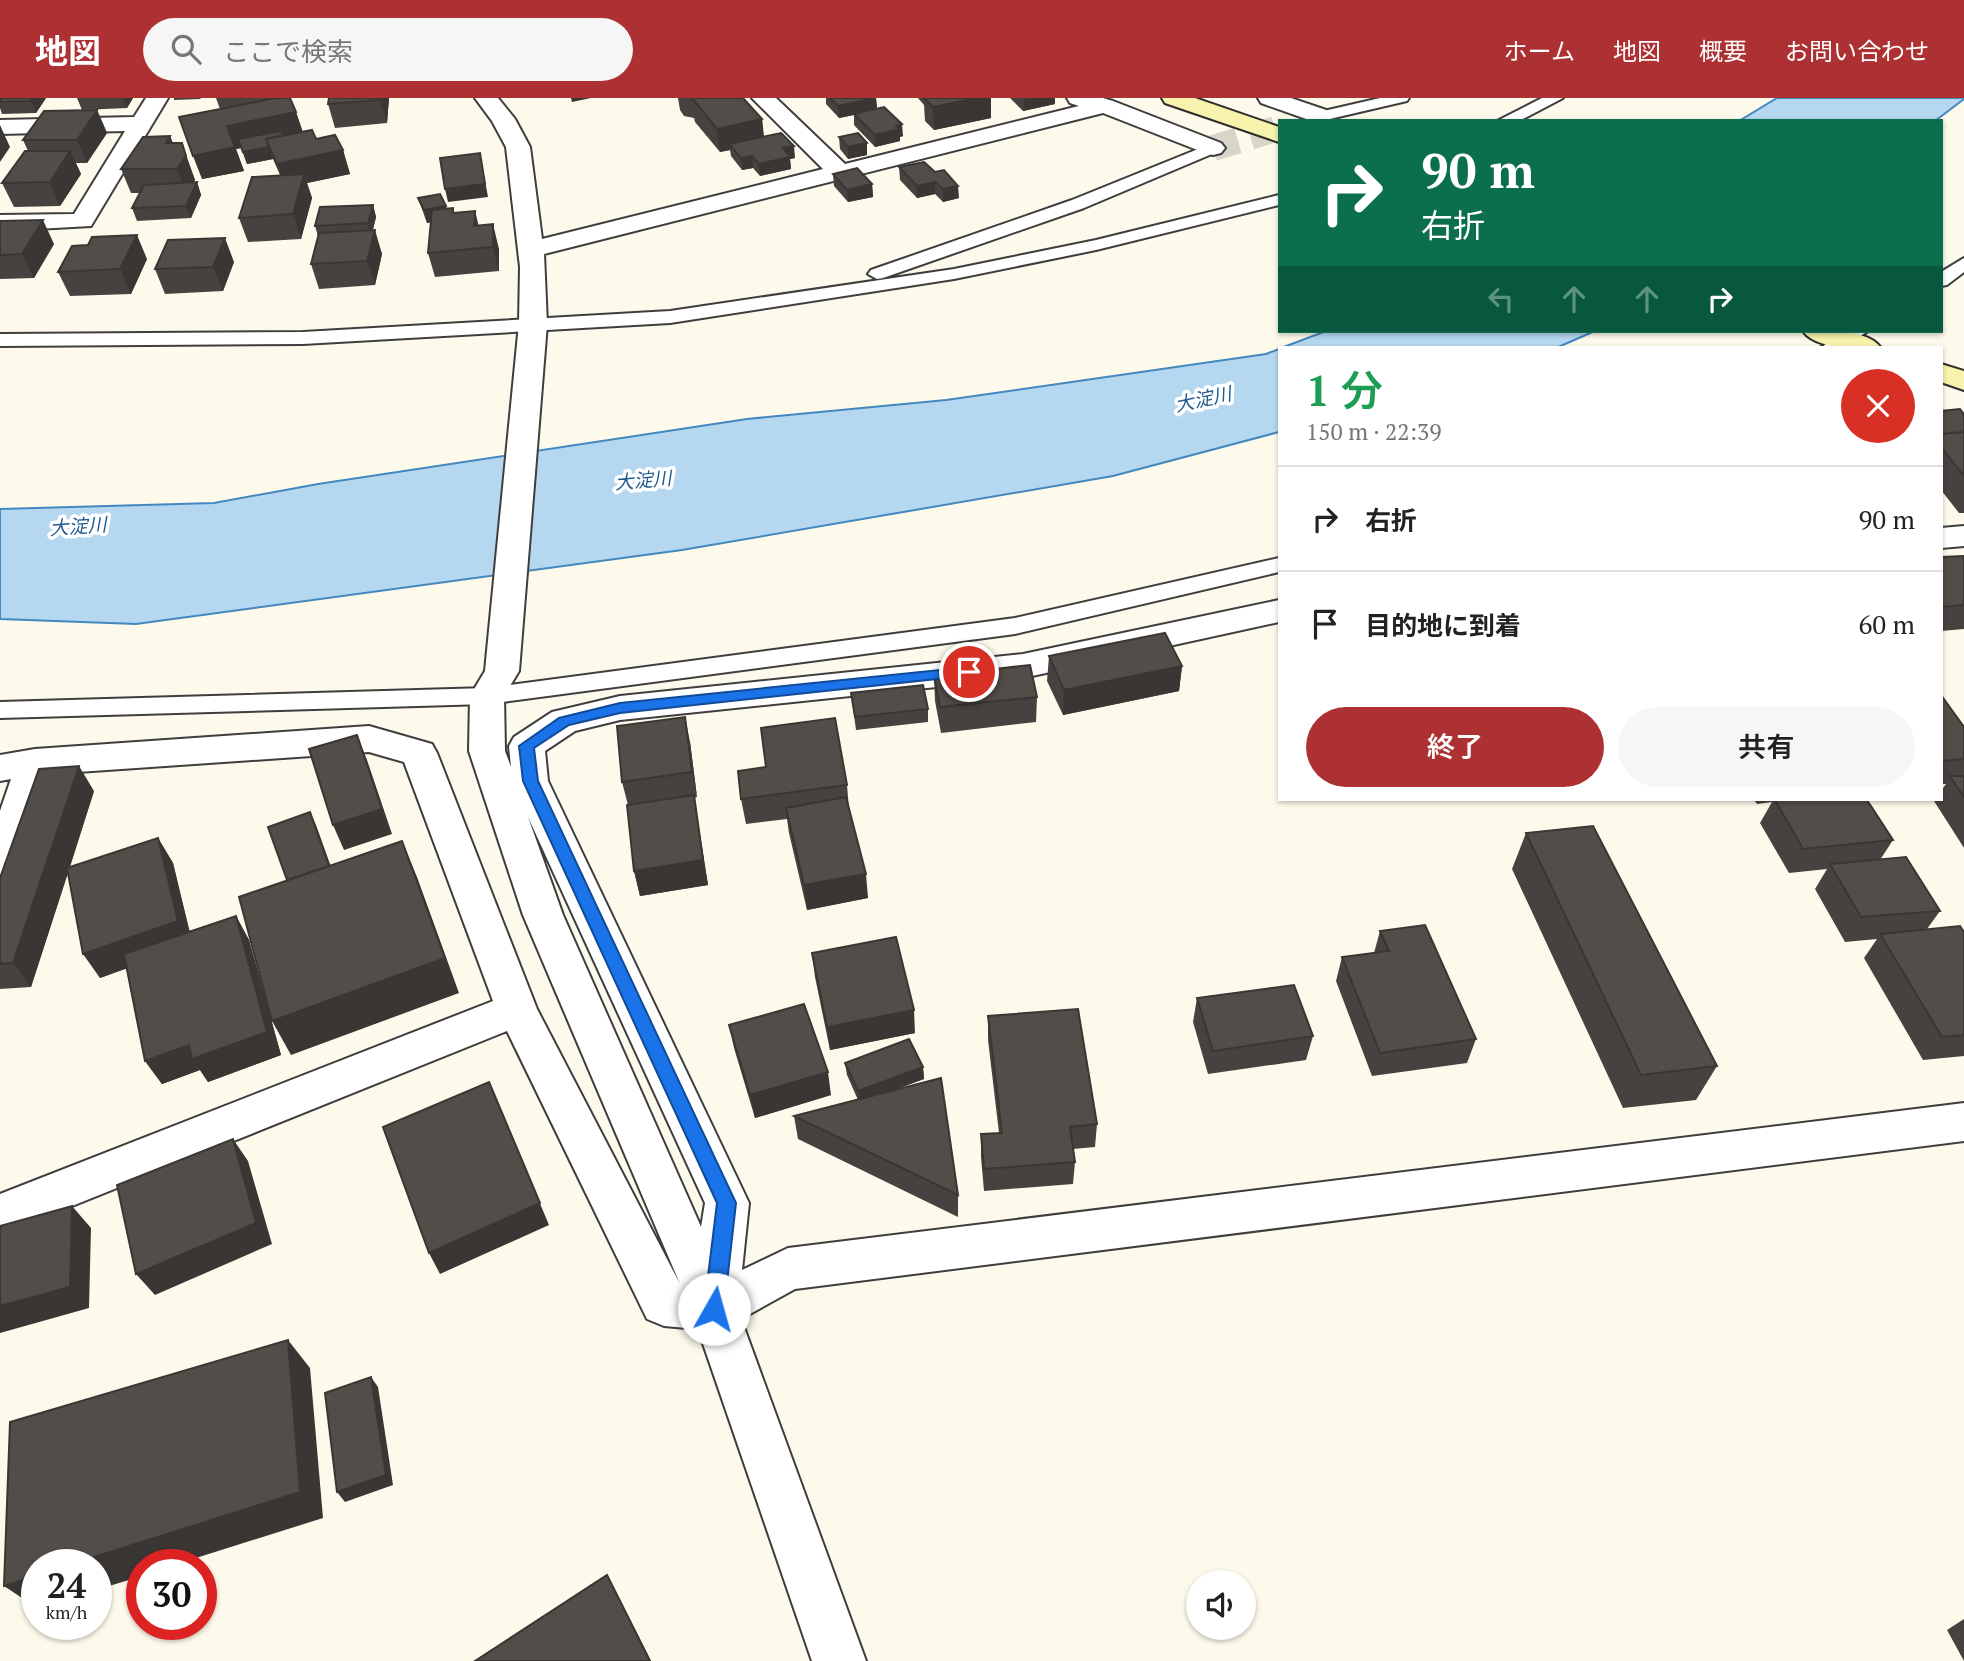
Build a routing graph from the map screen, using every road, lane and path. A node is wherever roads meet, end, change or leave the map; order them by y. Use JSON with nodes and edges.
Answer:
{"nodes":[{"id":1,"x":157,"y":98,"type":"edge"},
{"id":2,"x":486,"y":98,"type":"edge"},
{"id":3,"x":763,"y":98,"type":"edge"},
{"id":4,"x":1078,"y":98,"type":"edge"},
{"id":5,"x":1173,"y":98,"type":"edge"},
{"id":6,"x":1269,"y":98,"type":"edge"},
{"id":7,"x":1401,"y":98,"type":"edge"},
{"id":8,"x":1555,"y":98,"type":"edge"},
{"id":9,"x":1105,"y":106,"type":"junction"},
{"id":10,"x":1321,"y":116,"type":"joint"},
{"id":11,"x":1509,"y":119,"type":"edge"},
{"id":12,"x":141,"y":124,"type":"junction"},
{"id":13,"x":0,"y":127,"type":"edge"},
{"id":14,"x":1278,"y":135,"type":"edge"},
{"id":15,"x":1213,"y":148,"type":"joint"},
{"id":16,"x":840,"y":172,"type":"junction"},
{"id":17,"x":1278,"y":200,"type":"edge"},
{"id":18,"x":0,"y":223,"type":"edge"},
{"id":19,"x":531,"y":250,"type":"junction"},
{"id":20,"x":1964,"y":263,"type":"edge"},
{"id":21,"x":1943,"y":279,"type":"edge"},
{"id":22,"x":804,"y":298,"type":"junction"},
{"id":23,"x":533,"y":324,"type":"junction"},
{"id":24,"x":1823,"y":333,"type":"edge"},
{"id":25,"x":0,"y":340,"type":"edge"},
{"id":26,"x":1850,"y":342,"type":"edge"},
{"id":27,"x":1943,"y":374,"type":"edge"},
{"id":28,"x":1964,"y":381,"type":"edge"},
{"id":29,"x":1964,"y":536,"type":"edge"},
{"id":30,"x":1943,"y":538,"type":"edge"},
{"id":31,"x":1278,"y":565,"type":"edge"},
{"id":32,"x":1278,"y":611,"type":"edge"},
{"id":33,"x":495,"y":683,"type":"junction"},
{"id":34,"x":0,"y":710,"type":"edge"},
{"id":35,"x":17,"y":765,"type":"edge"},
{"id":36,"x":0,"y":867,"type":"edge"},
{"id":37,"x":517,"y":1009,"type":"junction"},
{"id":38,"x":1964,"y":1122,"type":"edge"},
{"id":39,"x":0,"y":1215,"type":"edge"},
{"id":40,"x":714,"y":1309,"type":"junction"},
{"id":41,"x":839,"y":1661,"type":"edge"}],
"edges":[{"from":1,"to":12,"type":"street"},
{"from":2,"to":19,"type":"street"},
{"from":3,"to":16,"type":"street"},
{"from":4,"to":9,"type":"street"},
{"from":5,"to":14,"type":"street"},
{"from":6,"to":10,"type":"street"},
{"from":7,"to":10,"type":"lane"},
{"from":8,"to":11,"type":"lane"},
{"from":9,"to":15,"type":"street"},
{"from":9,"to":16,"type":"street"},
{"from":12,"to":13,"type":"street"},
{"from":12,"to":18,"type":"street"},
{"from":15,"to":22,"type":"lane"},
{"from":16,"to":19,"type":"street"},
{"from":17,"to":22,"type":"lane"},
{"from":19,"to":23,"type":"street"},
{"from":20,"to":21,"type":"lane"},
{"from":22,"to":23,"type":"lane"},
{"from":23,"to":25,"type":"lane"},
{"from":23,"to":33,"type":"street"},
{"from":24,"to":26,"type":"street"},
{"from":27,"to":28,"type":"street"},
{"from":29,"to":30,"type":"street"},
{"from":31,"to":33,"type":"lane"},
{"from":32,"to":40,"type":"street"},
{"from":33,"to":34,"type":"lane"},
{"from":33,"to":40,"type":"street"},
{"from":35,"to":36,"type":"street"},
{"from":35,"to":37,"type":"street"},
{"from":37,"to":39,"type":"street"},
{"from":37,"to":40,"type":"street"},
{"from":38,"to":40,"type":"street"},
{"from":40,"to":41,"type":"street"}]}
